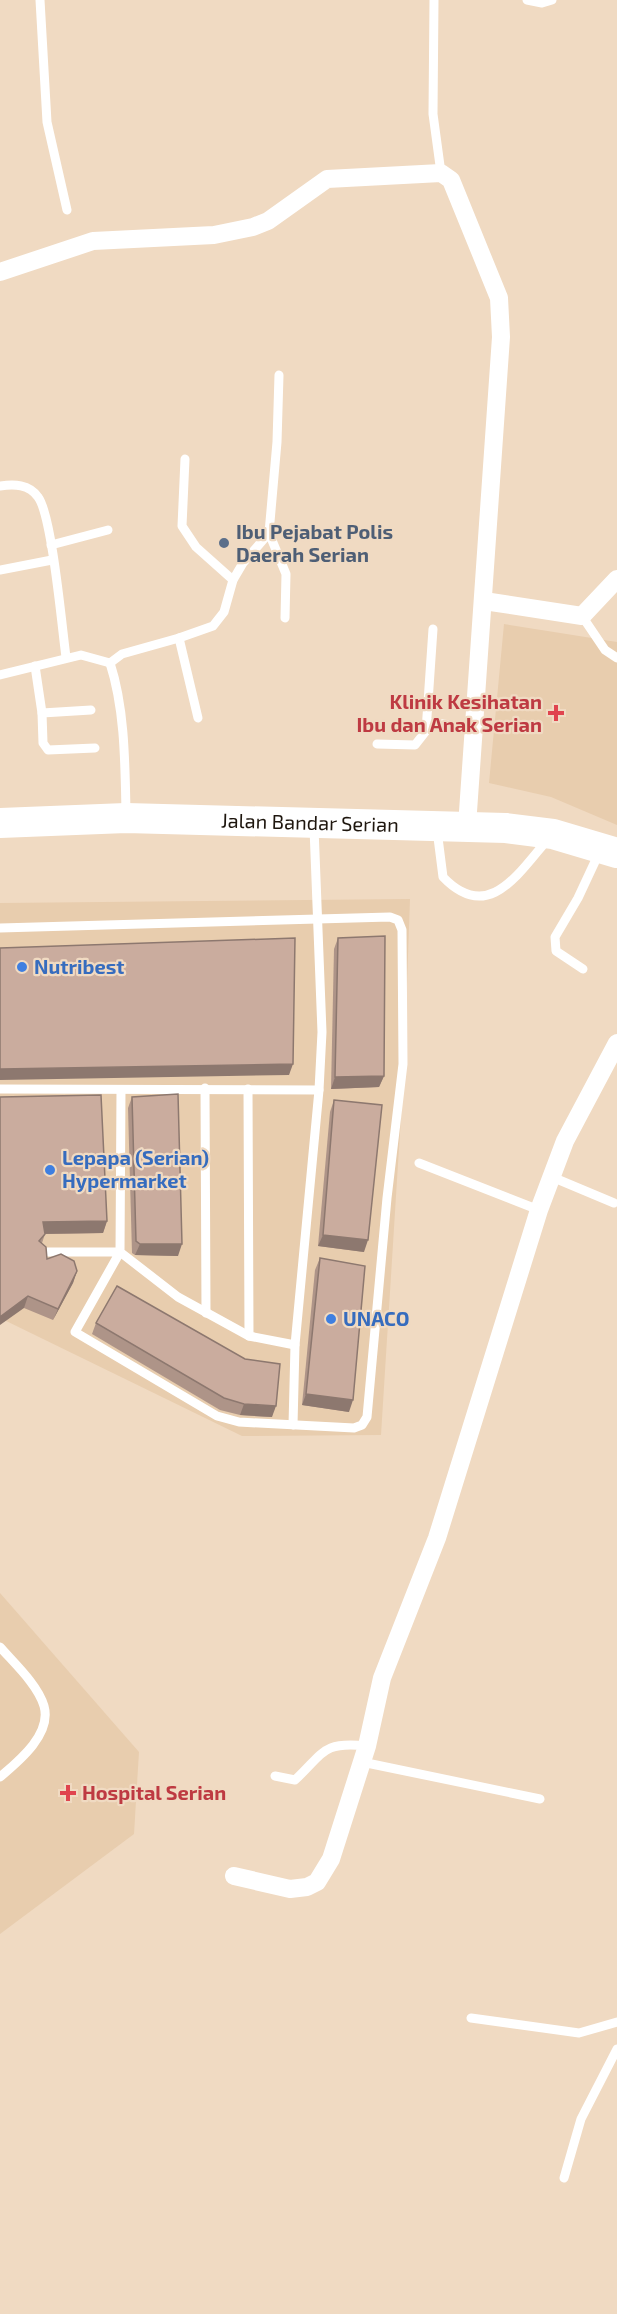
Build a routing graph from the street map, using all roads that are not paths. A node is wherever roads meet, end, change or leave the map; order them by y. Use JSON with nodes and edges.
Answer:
{"nodes":[{"id":1,"x":39,"y":0,"type":"edge"},
{"id":2,"x":434,"y":0,"type":"edge"},
{"id":3,"x":527,"y":0,"type":"edge"},
{"id":4,"x":552,"y":0,"type":"edge"},
{"id":5,"x":441,"y":173,"type":"junction"},
{"id":6,"x":67,"y":210,"type":"dead end"},
{"id":7,"x":0,"y":272,"type":"edge"},
{"id":8,"x":279,"y":375,"type":"dead end"},
{"id":9,"x":185,"y":459,"type":"dead end"},
{"id":10,"x":0,"y":486,"type":"edge"},
{"id":11,"x":108,"y":530,"type":"dead end"},
{"id":12,"x":269,"y":533,"type":"junction"},
{"id":13,"x":51,"y":544,"type":"junction"},
{"id":14,"x":52,"y":560,"type":"junction"},
{"id":15,"x":0,"y":570,"type":"edge"},
{"id":16,"x":617,"y":579,"type":"edge"},
{"id":17,"x":233,"y":580,"type":"junction"},
{"id":18,"x":484,"y":601,"type":"junction"},
{"id":19,"x":582,"y":616,"type":"junction"},
{"id":20,"x":285,"y":618,"type":"dead end"},
{"id":21,"x":433,"y":629,"type":"dead end"},
{"id":22,"x":179,"y":638,"type":"junction"},
{"id":23,"x":66,"y":657,"type":"junction"},
{"id":24,"x":617,"y":658,"type":"edge"},
{"id":25,"x":110,"y":663,"type":"junction"},
{"id":26,"x":35,"y":666,"type":"junction"},
{"id":27,"x":0,"y":675,"type":"edge"},
{"id":28,"x":91,"y":710,"type":"dead end"},
{"id":29,"x":42,"y":713,"type":"junction"},
{"id":30,"x":198,"y":718,"type":"dead end"},
{"id":31,"x":427,"y":723,"type":"junction"},
{"id":32,"x":474,"y":728,"type":"junction"},
{"id":33,"x":377,"y":744,"type":"dead end"},
{"id":34,"x":95,"y":748,"type":"dead end"},
{"id":35,"x":126,"y":818,"type":"junction"},
{"id":36,"x":0,"y":823,"type":"edge"},
{"id":37,"x":314,"y":823,"type":"junction"},
{"id":38,"x":437,"y":825,"type":"junction"},
{"id":39,"x":467,"y":826,"type":"junction"},
{"id":40,"x":553,"y":834,"type":"junction"},
{"id":41,"x":609,"y":851,"type":"edge"},
{"id":42,"x":319,"y":918,"type":"junction"},
{"id":43,"x":0,"y":928,"type":"edge"},
{"id":44,"x":583,"y":969,"type":"dead end"},
{"id":45,"x":617,"y":1043,"type":"edge"},
{"id":46,"x":205,"y":1088,"type":"junction"},
{"id":47,"x":0,"y":1089,"type":"edge"},
{"id":48,"x":248,"y":1089,"type":"junction"},
{"id":49,"x":121,"y":1090,"type":"junction"},
{"id":50,"x":319,"y":1090,"type":"junction"},
{"id":51,"x":419,"y":1163,"type":"dead end"},
{"id":52,"x":552,"y":1177,"type":"junction"},
{"id":53,"x":614,"y":1203,"type":"dead end"},
{"id":54,"x":539,"y":1210,"type":"junction"},
{"id":55,"x":42,"y":1252,"type":"edge"},
{"id":56,"x":120,"y":1252,"type":"junction"},
{"id":57,"x":206,"y":1313,"type":"junction"},
{"id":58,"x":249,"y":1336,"type":"junction"},
{"id":59,"x":296,"y":1345,"type":"junction"},
{"id":60,"x":293,"y":1425,"type":"junction"},
{"id":61,"x":0,"y":1647,"type":"edge"},
{"id":62,"x":364,"y":1754,"type":"junction"},
{"id":63,"x":275,"y":1776,"type":"dead end"},
{"id":64,"x":0,"y":1777,"type":"edge"},
{"id":65,"x":540,"y":1799,"type":"dead end"},
{"id":66,"x":234,"y":1876,"type":"dead end"},
{"id":67,"x":471,"y":2018,"type":"dead end"},
{"id":68,"x":617,"y":2022,"type":"edge"},
{"id":69,"x":617,"y":2049,"type":"edge"},
{"id":70,"x":564,"y":2178,"type":"dead end"}],
"edges":[{"from":1,"to":6,"type":"lane"},
{"from":2,"to":5,"type":"lane"},
{"from":3,"to":4,"type":"lane"},
{"from":5,"to":7,"type":"street"},
{"from":5,"to":18,"type":"street"},
{"from":8,"to":12,"type":"lane"},
{"from":9,"to":17,"type":"lane"},
{"from":10,"to":13,"type":"lane"},
{"from":11,"to":13,"type":"lane"},
{"from":12,"to":17,"type":"lane"},
{"from":12,"to":20,"type":"lane"},
{"from":13,"to":14,"type":"lane"},
{"from":14,"to":15,"type":"lane"},
{"from":14,"to":23,"type":"lane"},
{"from":16,"to":19,"type":"street"},
{"from":17,"to":22,"type":"lane"},
{"from":18,"to":19,"type":"street"},
{"from":18,"to":32,"type":"street"},
{"from":19,"to":24,"type":"lane"},
{"from":21,"to":31,"type":"lane"},
{"from":22,"to":25,"type":"lane"},
{"from":22,"to":30,"type":"lane"},
{"from":23,"to":25,"type":"lane"},
{"from":23,"to":26,"type":"lane"},
{"from":25,"to":35,"type":"lane"},
{"from":26,"to":27,"type":"lane"},
{"from":26,"to":29,"type":"lane"},
{"from":28,"to":29,"type":"lane"},
{"from":29,"to":34,"type":"lane"},
{"from":31,"to":32,"type":"lane"},
{"from":31,"to":33,"type":"lane"},
{"from":32,"to":39,"type":"street"},
{"from":35,"to":36,"type":"main road","name":"Jalan Bandar Serian"},
{"from":35,"to":37,"type":"main road","name":"Jalan Bandar Serian"},
{"from":37,"to":38,"type":"main road","name":"Jalan Bandar Serian"},
{"from":37,"to":42,"type":"lane"},
{"from":38,"to":39,"type":"main road","name":"Jalan Bandar Serian"},
{"from":38,"to":40,"type":"lane"},
{"from":39,"to":40,"type":"main road","name":"Jalan Bandar Serian"},
{"from":40,"to":41,"type":"main road","name":"Jalan Bandar Serian"},
{"from":41,"to":44,"type":"lane"},
{"from":42,"to":43,"type":"lane"},
{"from":42,"to":50,"type":"lane"},
{"from":42,"to":60,"type":"lane"},
{"from":45,"to":52,"type":"street"},
{"from":46,"to":48,"type":"lane"},
{"from":46,"to":49,"type":"lane"},
{"from":46,"to":57,"type":"lane"},
{"from":47,"to":49,"type":"lane"},
{"from":48,"to":50,"type":"lane"},
{"from":48,"to":58,"type":"lane"},
{"from":49,"to":56,"type":"lane"},
{"from":50,"to":59,"type":"lane"},
{"from":51,"to":54,"type":"lane"},
{"from":52,"to":53,"type":"lane"},
{"from":52,"to":54,"type":"street"},
{"from":54,"to":62,"type":"street"},
{"from":55,"to":56,"type":"lane"},
{"from":56,"to":57,"type":"lane"},
{"from":56,"to":60,"type":"lane"},
{"from":57,"to":58,"type":"lane"},
{"from":58,"to":59,"type":"lane"},
{"from":59,"to":60,"type":"lane"},
{"from":61,"to":64,"type":"lane"},
{"from":62,"to":63,"type":"lane"},
{"from":62,"to":65,"type":"lane"},
{"from":62,"to":66,"type":"street"},
{"from":67,"to":68,"type":"lane"},
{"from":69,"to":70,"type":"lane"}]}
